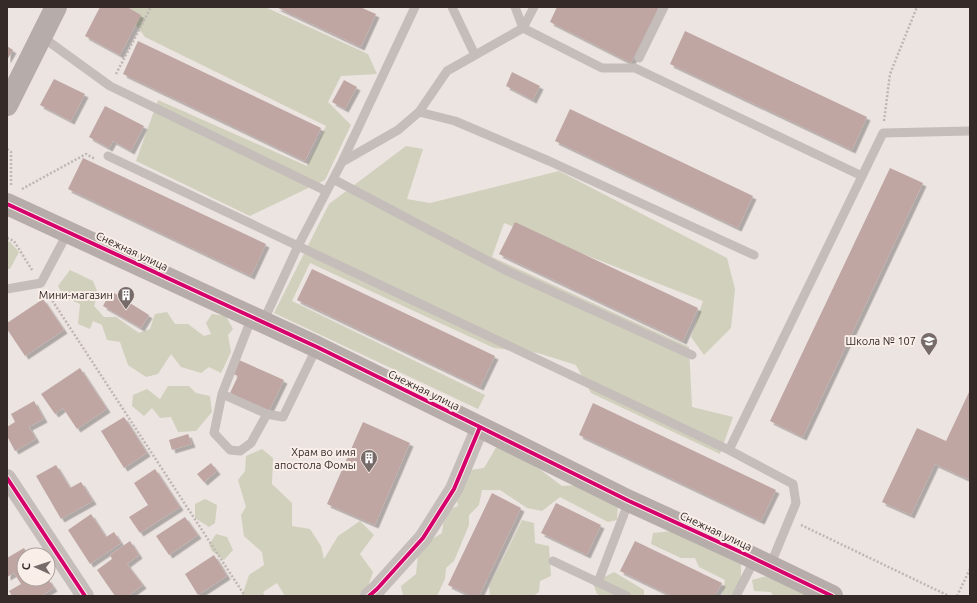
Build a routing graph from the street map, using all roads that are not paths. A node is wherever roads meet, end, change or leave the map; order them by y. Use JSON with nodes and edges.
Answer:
{"nodes":[{"id":1,"x":56,"y":7,"type":"edge"},
{"id":2,"x":452,"y":7,"type":"edge"},
{"id":3,"x":515,"y":7,"type":"edge"},
{"id":4,"x":534,"y":7,"type":"edge"},
{"id":5,"x":664,"y":7,"type":"edge"},
{"id":6,"x":412,"y":8,"type":"edge"},
{"id":7,"x":523,"y":28,"type":"junction"},
{"id":8,"x":41,"y":36,"type":"junction"},
{"id":9,"x":475,"y":55,"type":"junction"},
{"id":10,"x":639,"y":58,"type":"dead end"},
{"id":11,"x":7,"y":105,"type":"edge"},
{"id":12,"x":419,"y":112,"type":"junction"},
{"id":13,"x":970,"y":131,"type":"edge"},
{"id":14,"x":108,"y":156,"type":"road end"},
{"id":15,"x":342,"y":162,"type":"junction"},
{"id":16,"x":862,"y":176,"type":"junction"},
{"id":17,"x":334,"y":179,"type":"junction"},
{"id":18,"x":326,"y":191,"type":"junction"},
{"id":19,"x":13,"y":194,"type":"edge"},
{"id":20,"x":68,"y":232,"type":"junction"},
{"id":21,"x":298,"y":246,"type":"junction"},
{"id":22,"x":754,"y":255,"type":"dead end"},
{"id":23,"x":7,"y":289,"type":"edge"},
{"id":24,"x":257,"y":319,"type":"junction"},
{"id":25,"x":317,"y":347,"type":"junction"},
{"id":26,"x":692,"y":356,"type":"dead end"},
{"id":27,"x":222,"y":394,"type":"junction"},
{"id":28,"x":267,"y":414,"type":"junction"},
{"id":29,"x":480,"y":427,"type":"junction"},
{"id":30,"x":729,"y":450,"type":"junction"},
{"id":31,"x":7,"y":478,"type":"edge"},
{"id":32,"x":629,"y":501,"type":"junction"},
{"id":33,"x":553,"y":561,"type":"dead end"},
{"id":34,"x":762,"y":563,"type":"junction"},
{"id":35,"x":598,"y":582,"type":"junction"},
{"id":36,"x":85,"y":596,"type":"edge"},
{"id":37,"x":369,"y":596,"type":"edge"},
{"id":38,"x":627,"y":596,"type":"edge"},
{"id":39,"x":736,"y":596,"type":"edge"},
{"id":40,"x":832,"y":596,"type":"edge"}],
"edges":[{"from":1,"to":8,"type":"street"},
{"from":2,"to":9,"type":"lane"},
{"from":3,"to":7,"type":"lane"},
{"from":4,"to":7,"type":"lane"},
{"from":5,"to":10,"type":"lane"},
{"from":6,"to":15,"type":"lane"},
{"from":7,"to":9,"type":"lane"},
{"from":7,"to":16,"type":"lane"},
{"from":8,"to":11,"type":"street"},
{"from":8,"to":18,"type":"lane"},
{"from":9,"to":12,"type":"lane"},
{"from":12,"to":15,"type":"lane"},
{"from":12,"to":22,"type":"lane"},
{"from":13,"to":16,"type":"lane"},
{"from":14,"to":21,"type":"lane"},
{"from":15,"to":17,"type":"lane"},
{"from":16,"to":30,"type":"lane"},
{"from":17,"to":18,"type":"lane"},
{"from":17,"to":26,"type":"lane"},
{"from":18,"to":21,"type":"lane"},
{"from":19,"to":20,"type":"street","name":"Снежная улица"},
{"from":20,"to":23,"type":"lane"},
{"from":20,"to":24,"type":"street","name":"Снежная улица"},
{"from":21,"to":24,"type":"lane"},
{"from":21,"to":30,"type":"lane"},
{"from":24,"to":25,"type":"street","name":"Снежная улица"},
{"from":24,"to":27,"type":"lane"},
{"from":25,"to":28,"type":"lane"},
{"from":25,"to":29,"type":"street","name":"Снежная улица"},
{"from":27,"to":28,"type":"lane"},
{"from":27,"to":28,"type":"lane"},
{"from":29,"to":32,"type":"street","name":"Снежная улица"},
{"from":29,"to":37,"type":"street"},
{"from":30,"to":34,"type":"lane"},
{"from":31,"to":36,"type":"street"},
{"from":32,"to":34,"type":"street","name":"Снежная улица"},
{"from":32,"to":35,"type":"lane"},
{"from":33,"to":35,"type":"lane"},
{"from":34,"to":39,"type":"lane"},
{"from":34,"to":40,"type":"street","name":"Снежная улица"},
{"from":35,"to":38,"type":"lane"}]}
